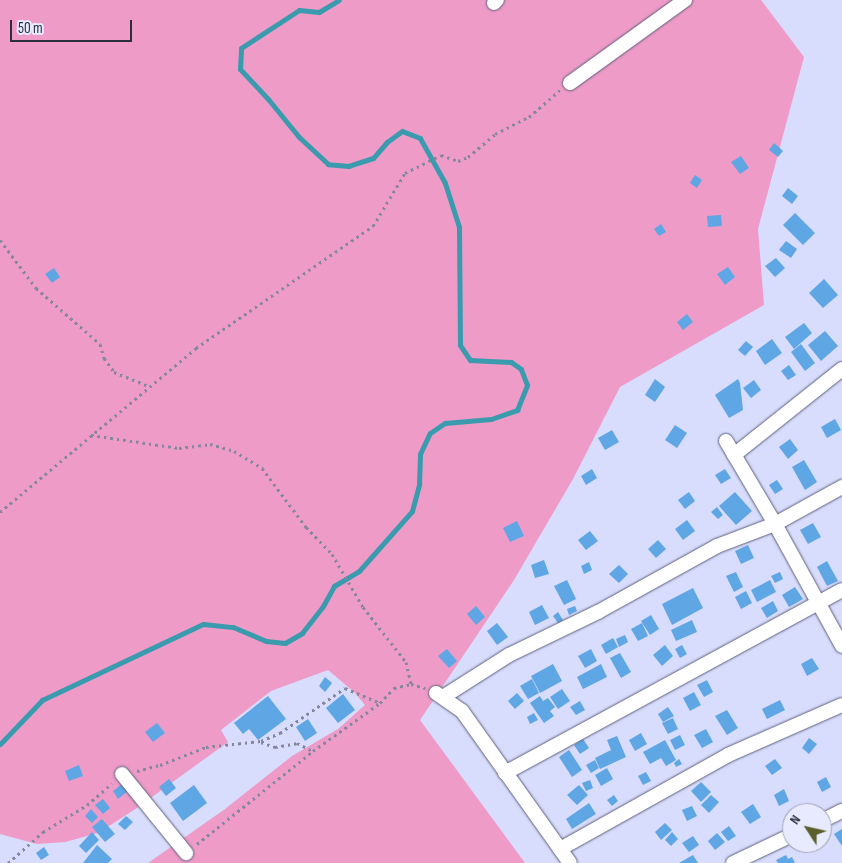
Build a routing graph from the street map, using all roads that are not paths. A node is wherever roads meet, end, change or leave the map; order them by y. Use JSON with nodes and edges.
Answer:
{"nodes":[{"id":1,"x":685,"y":0,"type":"edge"},
{"id":2,"x":570,"y":83,"type":"road end"},
{"id":3,"x":842,"y":369,"type":"edge"},
{"id":4,"x":726,"y":441,"type":"dead end"},
{"id":5,"x":734,"y":455,"type":"junction"},
{"id":6,"x":842,"y":487,"type":"edge"},
{"id":7,"x":775,"y":524,"type":"junction"},
{"id":8,"x":842,"y":590,"type":"edge"},
{"id":9,"x":819,"y":604,"type":"junction"},
{"id":10,"x":842,"y":646,"type":"edge"},
{"id":11,"x":842,"y":705,"type":"edge"},
{"id":12,"x":504,"y":773,"type":"junction"},
{"id":13,"x":122,"y":774,"type":"dead end"},
{"id":14,"x":782,"y":840,"type":"edge"},
{"id":15,"x":560,"y":849,"type":"junction"},
{"id":16,"x":186,"y":853,"type":"road end"},
{"id":17,"x":570,"y":863,"type":"edge"},
{"id":18,"x":733,"y":863,"type":"edge"}],
"edges":[{"from":1,"to":2,"type":"street"},
{"from":3,"to":5,"type":"street"},
{"from":4,"to":5,"type":"street"},
{"from":5,"to":7,"type":"street"},
{"from":6,"to":7,"type":"street"},
{"from":7,"to":9,"type":"street"},
{"from":7,"to":12,"type":"street"},
{"from":8,"to":9,"type":"street"},
{"from":9,"to":10,"type":"street"},
{"from":9,"to":12,"type":"street"},
{"from":11,"to":15,"type":"street"},
{"from":12,"to":15,"type":"street"},
{"from":13,"to":16,"type":"street"},
{"from":14,"to":18,"type":"street"},
{"from":15,"to":17,"type":"street"}]}
